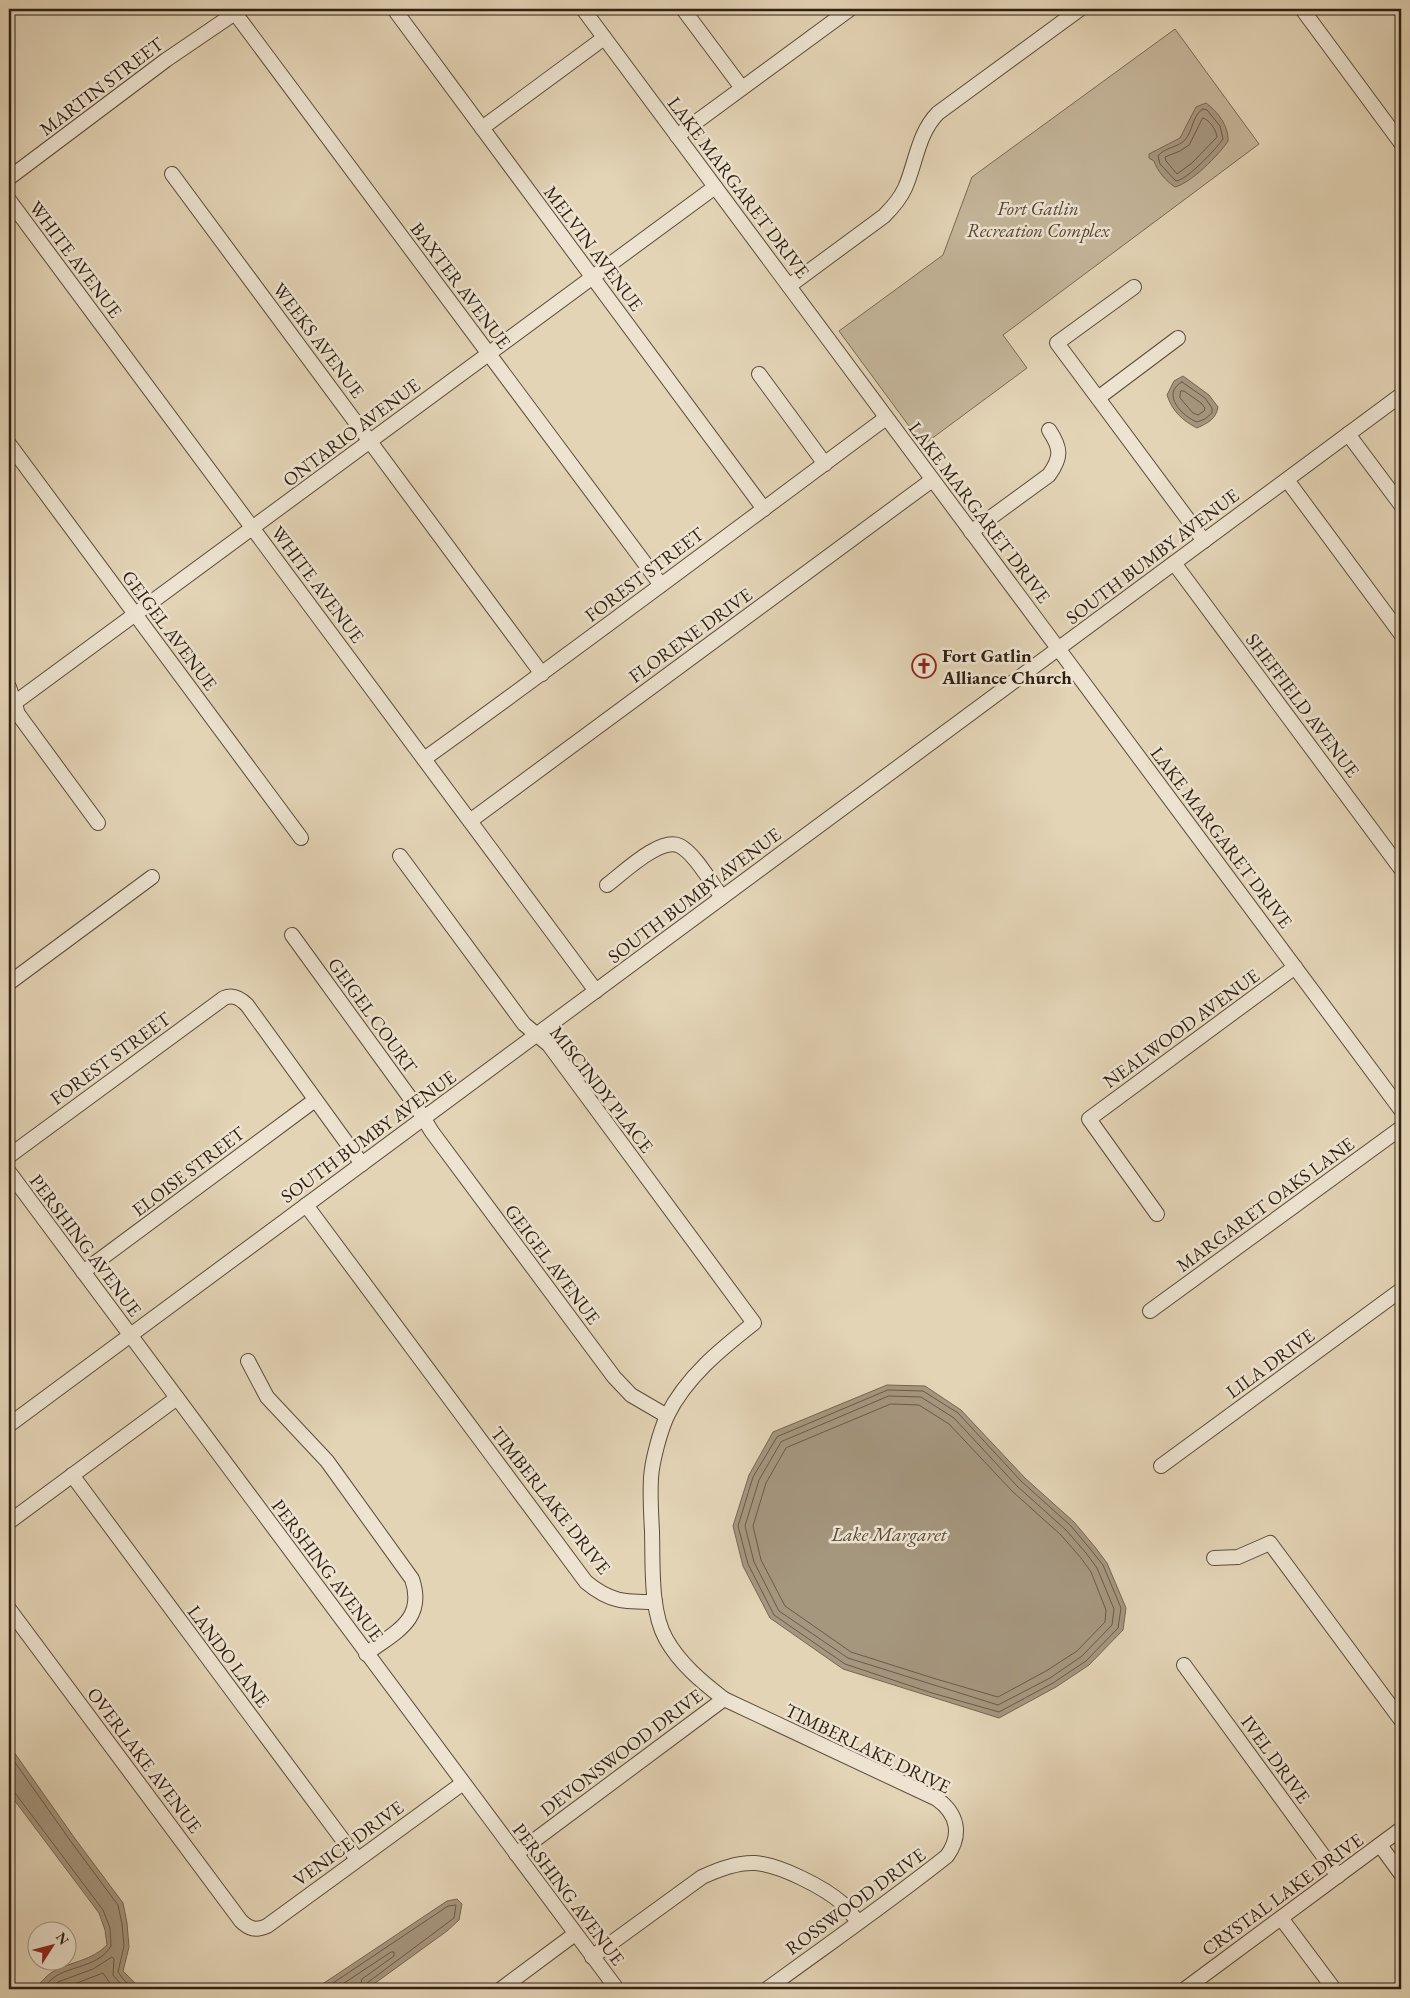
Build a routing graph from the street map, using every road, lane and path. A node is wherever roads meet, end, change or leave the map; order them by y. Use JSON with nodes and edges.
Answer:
{"nodes":[{"id":1,"x":394,"y":9,"type":"edge"},
{"id":2,"x":583,"y":9,"type":"edge"},
{"id":3,"x":683,"y":9,"type":"edge"},
{"id":4,"x":850,"y":9,"type":"edge"},
{"id":5,"x":1080,"y":9,"type":"edge"},
{"id":6,"x":1302,"y":9,"type":"edge"},
{"id":7,"x":236,"y":10,"type":"edge"},
{"id":8,"x":604,"y":38,"type":"junction"},
{"id":9,"x":742,"y":88,"type":"junction"},
{"id":10,"x":482,"y":128,"type":"junction"},
{"id":11,"x":677,"y":136,"type":"junction"},
{"id":12,"x":1401,"y":143,"type":"edge"},
{"id":13,"x":172,"y":174,"type":"dead end"},
{"id":14,"x":9,"y":178,"type":"edge"},
{"id":15,"x":715,"y":187,"type":"junction"},
{"id":16,"x":9,"y":200,"type":"edge"},
{"id":17,"x":592,"y":277,"type":"junction"},
{"id":18,"x":789,"y":286,"type":"junction"},
{"id":19,"x":1134,"y":286,"type":"dead end"},
{"id":20,"x":1178,"y":338,"type":"dead end"},
{"id":21,"x":488,"y":353,"type":"junction"},
{"id":22,"x":760,"y":374,"type":"dead end"},
{"id":23,"x":1401,"y":395,"type":"edge"},
{"id":24,"x":1098,"y":398,"type":"junction"},
{"id":25,"x":886,"y":418,"type":"junction"},
{"id":26,"x":1049,"y":430,"type":"dead end"},
{"id":27,"x":1348,"y":434,"type":"junction"},
{"id":28,"x":371,"y":440,"type":"junction"},
{"id":29,"x":9,"y":444,"type":"edge"},
{"id":30,"x":825,"y":464,"type":"junction"},
{"id":31,"x":932,"y":480,"type":"junction"},
{"id":32,"x":1287,"y":480,"type":"junction"},
{"id":33,"x":1401,"y":506,"type":"edge"},
{"id":34,"x":764,"y":509,"type":"junction"},
{"id":35,"x":253,"y":528,"type":"junction"},
{"id":36,"x":971,"y":532,"type":"junction"},
{"id":37,"x":1204,"y":541,"type":"junction"},
{"id":38,"x":1174,"y":563,"type":"junction"},
{"id":39,"x":660,"y":584,"type":"junction"},
{"id":40,"x":134,"y":614,"type":"junction"},
{"id":41,"x":1401,"y":634,"type":"edge"},
{"id":42,"x":1059,"y":650,"type":"junction"},
{"id":43,"x":542,"y":674,"type":"junction"},
{"id":44,"x":9,"y":687,"type":"edge"},
{"id":45,"x":12,"y":705,"type":"edge"},
{"id":46,"x":424,"y":759,"type":"junction"},
{"id":47,"x":470,"y":821,"type":"junction"},
{"id":48,"x":98,"y":823,"type":"dead end"},
{"id":49,"x":301,"y":838,"type":"dead end"},
{"id":50,"x":400,"y":856,"type":"dead end"},
{"id":51,"x":1401,"y":869,"type":"edge"},
{"id":52,"x":152,"y":877,"type":"dead end"},
{"id":53,"x":607,"y":885,"type":"dead end"},
{"id":54,"x":722,"y":897,"type":"junction"},
{"id":55,"x":292,"y":935,"type":"dead end"},
{"id":56,"x":1295,"y":967,"type":"junction"},
{"id":57,"x":9,"y":984,"type":"edge"},
{"id":58,"x":596,"y":990,"type":"junction"},
{"id":59,"x":537,"y":1035,"type":"junction"},
{"id":60,"x":315,"y":1100,"type":"junction"},
{"id":61,"x":1401,"y":1110,"type":"edge"},
{"id":62,"x":423,"y":1119,"type":"junction"},
{"id":63,"x":1401,"y":1128,"type":"edge"},
{"id":64,"x":9,"y":1156,"type":"edge"},
{"id":65,"x":362,"y":1164,"type":"junction"},
{"id":66,"x":9,"y":1172,"type":"edge"},
{"id":67,"x":306,"y":1205,"type":"junction"},
{"id":68,"x":1157,"y":1214,"type":"dead end"},
{"id":69,"x":83,"y":1272,"type":"junction"},
{"id":70,"x":1401,"y":1290,"type":"edge"},
{"id":71,"x":1150,"y":1311,"type":"dead end"},
{"id":72,"x":130,"y":1335,"type":"junction"},
{"id":73,"x":248,"y":1361,"type":"dead end"},
{"id":74,"x":177,"y":1398,"type":"junction"},
{"id":75,"x":667,"y":1416,"type":"junction"},
{"id":76,"x":9,"y":1425,"type":"edge"},
{"id":77,"x":1161,"y":1466,"type":"dead end"},
{"id":78,"x":72,"y":1475,"type":"junction"},
{"id":79,"x":9,"y":1522,"type":"edge"},
{"id":80,"x":1214,"y":1558,"type":"dead end"},
{"id":81,"x":655,"y":1602,"type":"junction"},
{"id":82,"x":9,"y":1609,"type":"edge"},
{"id":83,"x":366,"y":1654,"type":"junction"},
{"id":84,"x":1184,"y":1665,"type":"dead end"},
{"id":85,"x":724,"y":1699,"type":"junction"},
{"id":86,"x":1401,"y":1720,"type":"edge"},
{"id":87,"x":463,"y":1783,"type":"junction"},
{"id":88,"x":1401,"y":1829,"type":"edge"},
{"id":89,"x":956,"y":1836,"type":"joint"},
{"id":90,"x":1380,"y":1845,"type":"junction"},
{"id":91,"x":516,"y":1854,"type":"junction"},
{"id":92,"x":357,"y":1859,"type":"junction"},
{"id":93,"x":1401,"y":1874,"type":"edge"},
{"id":94,"x":1338,"y":1876,"type":"junction"},
{"id":95,"x":1282,"y":1918,"type":"junction"},
{"id":96,"x":858,"y":1922,"type":"junction"},
{"id":97,"x":254,"y":1929,"type":"joint"},
{"id":98,"x":575,"y":1934,"type":"junction"},
{"id":99,"x":592,"y":1957,"type":"junction"},
{"id":100,"x":501,"y":1989,"type":"edge"},
{"id":101,"x":616,"y":1989,"type":"edge"},
{"id":102,"x":767,"y":1989,"type":"edge"},
{"id":103,"x":1185,"y":1989,"type":"edge"},
{"id":104,"x":1334,"y":1989,"type":"edge"}],
"edges":[{"from":1,"to":10,"type":"street","name":"MELVIN AVENUE"},
{"from":2,"to":8,"type":"street","name":"LAKE MARGARET DRIVE"},
{"from":3,"to":9,"type":"street"},
{"from":4,"to":9,"type":"street"},
{"from":5,"to":18,"type":"street"},
{"from":6,"to":12,"type":"street"},
{"from":7,"to":14,"type":"street","name":"MARTIN STREET"},
{"from":7,"to":21,"type":"street","name":"BAXTER AVENUE"},
{"from":8,"to":10,"type":"street"},
{"from":8,"to":11,"type":"street","name":"LAKE MARGARET DRIVE"},
{"from":9,"to":11,"type":"street"},
{"from":10,"to":17,"type":"street","name":"MELVIN AVENUE"},
{"from":11,"to":15,"type":"street","name":"LAKE MARGARET DRIVE"},
{"from":13,"to":28,"type":"street","name":"WEEKS AVENUE"},
{"from":15,"to":17,"type":"street","name":"ONTARIO AVENUE"},
{"from":15,"to":18,"type":"street","name":"LAKE MARGARET DRIVE"},
{"from":16,"to":35,"type":"street","name":"WHITE AVENUE"},
{"from":17,"to":21,"type":"street","name":"ONTARIO AVENUE"},
{"from":17,"to":34,"type":"street","name":"MELVIN AVENUE"},
{"from":18,"to":25,"type":"street","name":"LAKE MARGARET DRIVE"},
{"from":19,"to":24,"type":"street"},
{"from":20,"to":24,"type":"street"},
{"from":21,"to":28,"type":"street","name":"ONTARIO AVENUE"},
{"from":21,"to":39,"type":"street","name":"BAXTER AVENUE"},
{"from":22,"to":30,"type":"street"},
{"from":23,"to":27,"type":"street","name":"SOUTH BUMBY AVENUE"},
{"from":24,"to":37,"type":"street"},
{"from":25,"to":30,"type":"street","name":"FOREST STREET"},
{"from":25,"to":31,"type":"street","name":"LAKE MARGARET DRIVE"},
{"from":26,"to":36,"type":"street"},
{"from":27,"to":32,"type":"street","name":"SOUTH BUMBY AVENUE"},
{"from":27,"to":33,"type":"street"},
{"from":28,"to":35,"type":"street","name":"ONTARIO AVENUE"},
{"from":28,"to":43,"type":"street","name":"WEEKS AVENUE"},
{"from":29,"to":40,"type":"street","name":"GEIGEL AVENUE"},
{"from":30,"to":34,"type":"street","name":"FOREST STREET"},
{"from":31,"to":36,"type":"street","name":"LAKE MARGARET DRIVE"},
{"from":31,"to":47,"type":"street","name":"FLORENE DRIVE"},
{"from":32,"to":37,"type":"street","name":"SOUTH BUMBY AVENUE"},
{"from":32,"to":41,"type":"street"},
{"from":34,"to":39,"type":"street","name":"FOREST STREET"},
{"from":35,"to":40,"type":"street","name":"ONTARIO AVENUE"},
{"from":35,"to":46,"type":"street","name":"WHITE AVENUE"},
{"from":36,"to":42,"type":"street","name":"LAKE MARGARET DRIVE"},
{"from":37,"to":38,"type":"street","name":"SOUTH BUMBY AVENUE"},
{"from":38,"to":42,"type":"street","name":"SOUTH BUMBY AVENUE"},
{"from":38,"to":51,"type":"street","name":"SHEFFIELD AVENUE"},
{"from":39,"to":43,"type":"street","name":"FOREST STREET"},
{"from":40,"to":45,"type":"street","name":"ONTARIO AVENUE"},
{"from":40,"to":49,"type":"street","name":"GEIGEL AVENUE"},
{"from":42,"to":54,"type":"street","name":"SOUTH BUMBY AVENUE"},
{"from":42,"to":56,"type":"street","name":"LAKE MARGARET DRIVE"},
{"from":43,"to":46,"type":"street","name":"FOREST STREET"},
{"from":44,"to":45,"type":"street"},
{"from":45,"to":48,"type":"street"},
{"from":46,"to":47,"type":"street","name":"WHITE AVENUE"},
{"from":47,"to":58,"type":"street","name":"WHITE AVENUE"},
{"from":50,"to":59,"type":"street","name":"MISCINDY PLACE"},
{"from":52,"to":57,"type":"street"},
{"from":53,"to":54,"type":"street"},
{"from":54,"to":58,"type":"street","name":"SOUTH BUMBY AVENUE"},
{"from":55,"to":62,"type":"street","name":"GEIGEL COURT"},
{"from":56,"to":61,"type":"street","name":"LAKE MARGARET DRIVE"},
{"from":56,"to":68,"type":"street","name":"NEALWOOD AVENUE"},
{"from":58,"to":59,"type":"street","name":"SOUTH BUMBY AVENUE"},
{"from":59,"to":62,"type":"street","name":"SOUTH BUMBY AVENUE"},
{"from":59,"to":75,"type":"street","name":"MISCINDY PLACE"},
{"from":60,"to":64,"type":"street","name":"FOREST STREET"},
{"from":60,"to":65,"type":"street"},
{"from":60,"to":69,"type":"street","name":"ELOISE STREET"},
{"from":62,"to":65,"type":"street","name":"SOUTH BUMBY AVENUE"},
{"from":62,"to":75,"type":"street","name":"GEIGEL AVENUE"},
{"from":63,"to":71,"type":"street","name":"MARGARET OAKS LANE"},
{"from":65,"to":67,"type":"street","name":"SOUTH BUMBY AVENUE"},
{"from":66,"to":69,"type":"street","name":"PERSHING AVENUE"},
{"from":67,"to":72,"type":"street","name":"SOUTH BUMBY AVENUE"},
{"from":67,"to":81,"type":"street","name":"TIMBERLAKE DRIVE"},
{"from":69,"to":72,"type":"street","name":"PERSHING AVENUE"},
{"from":70,"to":77,"type":"street","name":"LILA DRIVE"},
{"from":72,"to":74,"type":"street","name":"PERSHING AVENUE"},
{"from":72,"to":76,"type":"street","name":"SOUTH BUMBY AVENUE"},
{"from":73,"to":83,"type":"street"},
{"from":74,"to":78,"type":"street"},
{"from":74,"to":83,"type":"street","name":"PERSHING AVENUE"},
{"from":75,"to":81,"type":"street"},
{"from":78,"to":79,"type":"street"},
{"from":78,"to":92,"type":"street","name":"LANDO LANE"},
{"from":80,"to":86,"type":"street"},
{"from":81,"to":85,"type":"street","name":"TIMBERLAKE DRIVE"},
{"from":82,"to":97,"type":"street","name":"OVERLAKE AVENUE"},
{"from":83,"to":87,"type":"street","name":"PERSHING AVENUE"},
{"from":84,"to":94,"type":"street","name":"IVEL DRIVE"},
{"from":85,"to":89,"type":"street","name":"TIMBERLAKE DRIVE"},
{"from":85,"to":91,"type":"street","name":"DEVONSWOOD DRIVE"},
{"from":87,"to":91,"type":"street","name":"PERSHING AVENUE"},
{"from":87,"to":92,"type":"street","name":"VENICE DRIVE"},
{"from":88,"to":90,"type":"street","name":"CRYSTAL LAKE DRIVE"},
{"from":89,"to":96,"type":"street","name":"ROSSWOOD DRIVE"},
{"from":90,"to":93,"type":"street"},
{"from":90,"to":94,"type":"street","name":"CRYSTAL LAKE DRIVE"},
{"from":91,"to":98,"type":"street","name":"PERSHING AVENUE"},
{"from":92,"to":97,"type":"street","name":"VENICE DRIVE"},
{"from":94,"to":95,"type":"street","name":"CRYSTAL LAKE DRIVE"},
{"from":95,"to":103,"type":"street","name":"CRYSTAL LAKE DRIVE"},
{"from":95,"to":104,"type":"street"},
{"from":96,"to":99,"type":"street"},
{"from":96,"to":102,"type":"street","name":"ROSSWOOD DRIVE"},
{"from":98,"to":99,"type":"street","name":"PERSHING AVENUE"},
{"from":98,"to":100,"type":"street"},
{"from":99,"to":101,"type":"street","name":"PERSHING AVENUE"}]}
